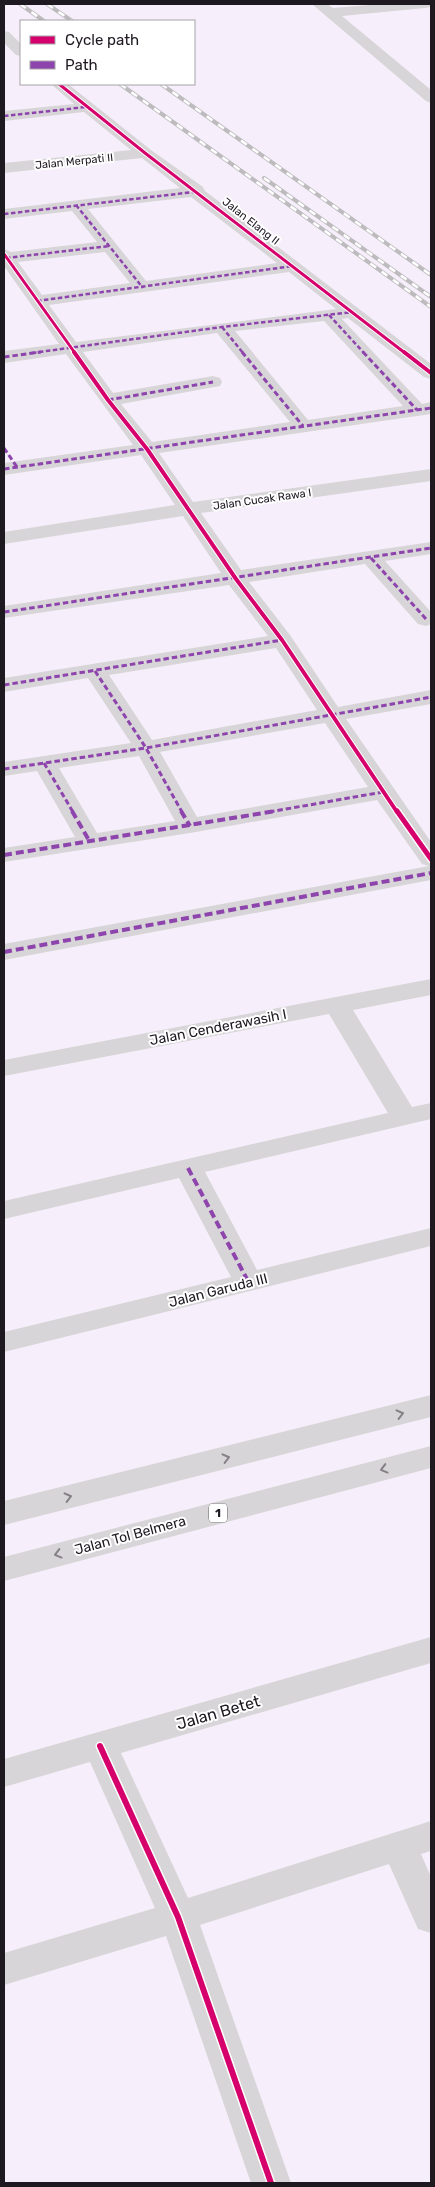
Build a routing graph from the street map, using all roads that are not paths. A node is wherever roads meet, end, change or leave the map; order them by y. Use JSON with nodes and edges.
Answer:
{"nodes":[{"id":1,"x":425,"y":4,"type":"edge"},
{"id":2,"x":324,"y":8,"type":"edge"},
{"id":3,"x":4,"y":35,"type":"edge"},
{"id":4,"x":14,"y":50,"type":"edge"},
{"id":5,"x":60,"y":85,"type":"edge"},
{"id":6,"x":431,"y":98,"type":"edge"},
{"id":7,"x":86,"y":106,"type":"junction"},
{"id":8,"x":4,"y":116,"type":"edge"},
{"id":9,"x":145,"y":153,"type":"junction"},
{"id":10,"x":4,"y":168,"type":"edge"},
{"id":11,"x":197,"y":191,"type":"junction"},
{"id":12,"x":76,"y":205,"type":"junction"},
{"id":13,"x":4,"y":214,"type":"edge"},
{"id":14,"x":109,"y":246,"type":"junction"},
{"id":15,"x":5,"y":256,"type":"edge"},
{"id":16,"x":293,"y":266,"type":"junction"},
{"id":17,"x":143,"y":288,"type":"junction"},
{"id":18,"x":37,"y":301,"type":"junction"},
{"id":19,"x":354,"y":312,"type":"junction"},
{"id":20,"x":329,"y":315,"type":"junction"},
{"id":21,"x":222,"y":328,"type":"junction"},
{"id":22,"x":70,"y":347,"type":"junction"},
{"id":23,"x":4,"y":357,"type":"edge"},
{"id":24,"x":431,"y":372,"type":"edge"},
{"id":25,"x":213,"y":382,"type":"dead end"},
{"id":26,"x":108,"y":400,"type":"junction"},
{"id":27,"x":424,"y":409,"type":"edge"},
{"id":28,"x":303,"y":426,"type":"junction"},
{"id":29,"x":4,"y":448,"type":"edge"},
{"id":30,"x":147,"y":449,"type":"junction"},
{"id":31,"x":10,"y":468,"type":"edge"},
{"id":32,"x":431,"y":476,"type":"edge"},
{"id":33,"x":187,"y":509,"type":"junction"},
{"id":34,"x":4,"y":538,"type":"edge"},
{"id":35,"x":431,"y":548,"type":"edge"},
{"id":36,"x":371,"y":558,"type":"junction"},
{"id":37,"x":236,"y":579,"type":"junction"},
{"id":38,"x":4,"y":612,"type":"edge"},
{"id":39,"x":430,"y":621,"type":"edge"},
{"id":40,"x":282,"y":640,"type":"junction"},
{"id":41,"x":95,"y":671,"type":"junction"},
{"id":42,"x":4,"y":685,"type":"edge"},
{"id":43,"x":431,"y":697,"type":"edge"},
{"id":44,"x":330,"y":713,"type":"junction"},
{"id":45,"x":146,"y":748,"type":"junction"},
{"id":46,"x":44,"y":763,"type":"junction"},
{"id":47,"x":4,"y":769,"type":"edge"},
{"id":48,"x":383,"y":792,"type":"junction"},
{"id":49,"x":190,"y":826,"type":"junction"},
{"id":50,"x":90,"y":842,"type":"junction"},
{"id":51,"x":4,"y":855,"type":"edge"},
{"id":52,"x":431,"y":859,"type":"edge"},
{"id":53,"x":431,"y":873,"type":"edge"},
{"id":54,"x":4,"y":952,"type":"edge"},
{"id":55,"x":431,"y":987,"type":"edge"},
{"id":56,"x":337,"y":1005,"type":"junction"},
{"id":57,"x":4,"y":1068,"type":"edge"},
{"id":58,"x":418,"y":1114,"type":"edge"},
{"id":59,"x":188,"y":1168,"type":"junction"},
{"id":60,"x":4,"y":1210,"type":"edge"},
{"id":61,"x":431,"y":1237,"type":"edge"},
{"id":62,"x":249,"y":1283,"type":"junction"},
{"id":63,"x":4,"y":1342,"type":"edge"},
{"id":64,"x":431,"y":1406,"type":"edge"},
{"id":65,"x":431,"y":1457,"type":"edge"},
{"id":66,"x":4,"y":1513,"type":"edge"},
{"id":67,"x":4,"y":1568,"type":"edge"},
{"id":68,"x":431,"y":1650,"type":"edge"},
{"id":69,"x":100,"y":1746,"type":"junction"},
{"id":70,"x":4,"y":1773,"type":"edge"},
{"id":71,"x":415,"y":1841,"type":"edge"},
{"id":72,"x":178,"y":1917,"type":"junction"},
{"id":73,"x":431,"y":1918,"type":"edge"},
{"id":74,"x":4,"y":1969,"type":"edge"},
{"id":75,"x":271,"y":2183,"type":"edge"}],
"edges":[{"from":1,"to":2,"type":"main road"},
{"from":2,"to":6,"type":"main road"},
{"from":3,"to":4,"type":"main road"},
{"from":5,"to":7,"type":"main road","name":"Jalan Elang II"},
{"from":7,"to":8,"type":"main road"},
{"from":7,"to":9,"type":"main road","name":"Jalan Elang II"},
{"from":9,"to":10,"type":"main road","name":"Jalan Merpati II"},
{"from":9,"to":11,"type":"main road","name":"Jalan Elang II"},
{"from":11,"to":12,"type":"main road"},
{"from":11,"to":16,"type":"main road","name":"Jalan Elang II"},
{"from":12,"to":13,"type":"main road"},
{"from":12,"to":14,"type":"main road"},
{"from":14,"to":15,"type":"main road"},
{"from":14,"to":17,"type":"main road"},
{"from":15,"to":18,"type":"main road"},
{"from":16,"to":17,"type":"main road"},
{"from":16,"to":19,"type":"main road","name":"Jalan Elang II"},
{"from":17,"to":18,"type":"main road"},
{"from":18,"to":22,"type":"main road"},
{"from":19,"to":20,"type":"main road"},
{"from":19,"to":24,"type":"main road","name":"Jalan Elang II"},
{"from":20,"to":21,"type":"main road"},
{"from":20,"to":27,"type":"main road"},
{"from":21,"to":22,"type":"main road"},
{"from":21,"to":28,"type":"main road"},
{"from":22,"to":23,"type":"main road"},
{"from":22,"to":26,"type":"main road"},
{"from":25,"to":26,"type":"main road"},
{"from":26,"to":30,"type":"main road"},
{"from":27,"to":28,"type":"main road"},
{"from":28,"to":30,"type":"main road"},
{"from":29,"to":31,"type":"main road"},
{"from":30,"to":31,"type":"main road"},
{"from":30,"to":33,"type":"main road"},
{"from":32,"to":33,"type":"main road","name":"Jalan Cucak Rawa I"},
{"from":33,"to":34,"type":"main road","name":"Jalan Cucak Rawa I"},
{"from":33,"to":37,"type":"main road"},
{"from":35,"to":36,"type":"main road"},
{"from":36,"to":37,"type":"main road"},
{"from":36,"to":39,"type":"main road"},
{"from":37,"to":38,"type":"main road"},
{"from":37,"to":40,"type":"main road"},
{"from":40,"to":41,"type":"main road"},
{"from":40,"to":44,"type":"main road"},
{"from":41,"to":42,"type":"main road"},
{"from":41,"to":45,"type":"main road"},
{"from":43,"to":44,"type":"main road"},
{"from":44,"to":45,"type":"main road"},
{"from":44,"to":48,"type":"main road"},
{"from":45,"to":46,"type":"main road"},
{"from":45,"to":49,"type":"main road"},
{"from":46,"to":47,"type":"main road"},
{"from":46,"to":50,"type":"main road"},
{"from":48,"to":49,"type":"main road"},
{"from":48,"to":52,"type":"main road"},
{"from":49,"to":50,"type":"main road"},
{"from":50,"to":51,"type":"main road"},
{"from":53,"to":54,"type":"main road"},
{"from":55,"to":56,"type":"main road","name":"Jalan Cenderawasih I"},
{"from":56,"to":57,"type":"main road","name":"Jalan Cenderawasih I"},
{"from":56,"to":58,"type":"main road"},
{"from":58,"to":59,"type":"main road"},
{"from":59,"to":60,"type":"main road"},
{"from":59,"to":62,"type":"main road"},
{"from":61,"to":62,"type":"main road","name":"Jalan Garuda III"},
{"from":62,"to":63,"type":"main road","name":"Jalan Garuda III"},
{"from":66,"to":64,"type":"main road","one_way":true},
{"from":65,"to":67,"type":"main road","name":"Jalan Tol Belmera","number":"1","one_way":true},
{"from":68,"to":69,"type":"main road","name":"Jalan Betet"},
{"from":69,"to":70,"type":"main road","name":"Jalan Betet"},
{"from":69,"to":72,"type":"main road"},
{"from":71,"to":72,"type":"main road"},
{"from":71,"to":73,"type":"main road"},
{"from":72,"to":74,"type":"main road"},
{"from":72,"to":75,"type":"main road"}]}
